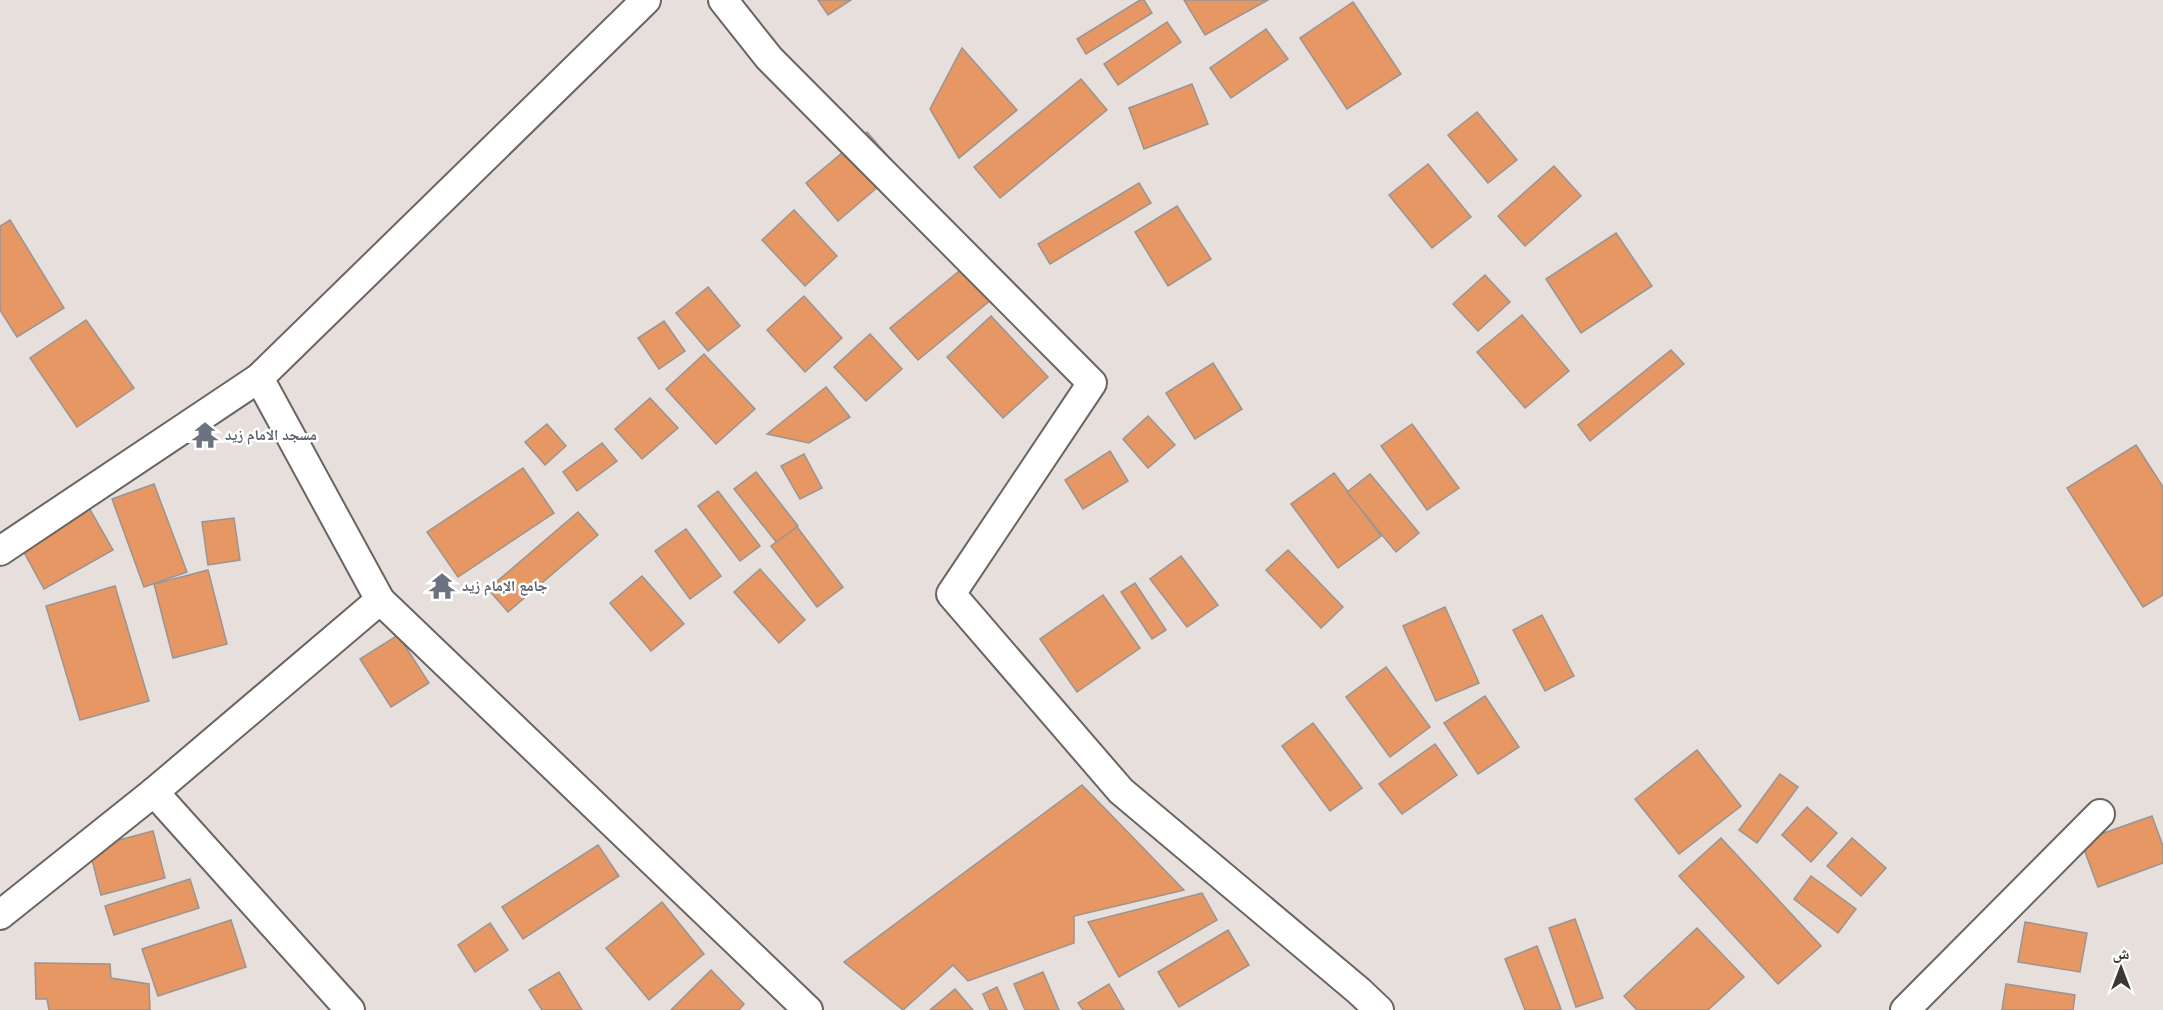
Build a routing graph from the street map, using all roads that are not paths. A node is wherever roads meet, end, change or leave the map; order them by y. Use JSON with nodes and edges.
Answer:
{"nodes":[{"id":1,"x":646,"y":0,"type":"edge"},
{"id":2,"x":723,"y":0,"type":"edge"},
{"id":3,"x":259,"y":378,"type":"junction"},
{"id":4,"x":0,"y":551,"type":"edge"},
{"id":5,"x":380,"y":600,"type":"junction"},
{"id":6,"x":154,"y":792,"type":"junction"},
{"id":7,"x":2100,"y":814,"type":"dead end"},
{"id":8,"x":0,"y":915,"type":"edge"},
{"id":9,"x":350,"y":1010,"type":"edge"},
{"id":10,"x":808,"y":1010,"type":"edge"},
{"id":11,"x":1379,"y":1010,"type":"edge"},
{"id":12,"x":1905,"y":1010,"type":"edge"}],
"edges":[{"from":1,"to":3,"type":"street"},
{"from":2,"to":11,"type":"street"},
{"from":3,"to":4,"type":"street"},
{"from":3,"to":5,"type":"street"},
{"from":5,"to":6,"type":"street"},
{"from":5,"to":10,"type":"street"},
{"from":6,"to":8,"type":"street"},
{"from":6,"to":9,"type":"street"},
{"from":7,"to":12,"type":"street"}]}
